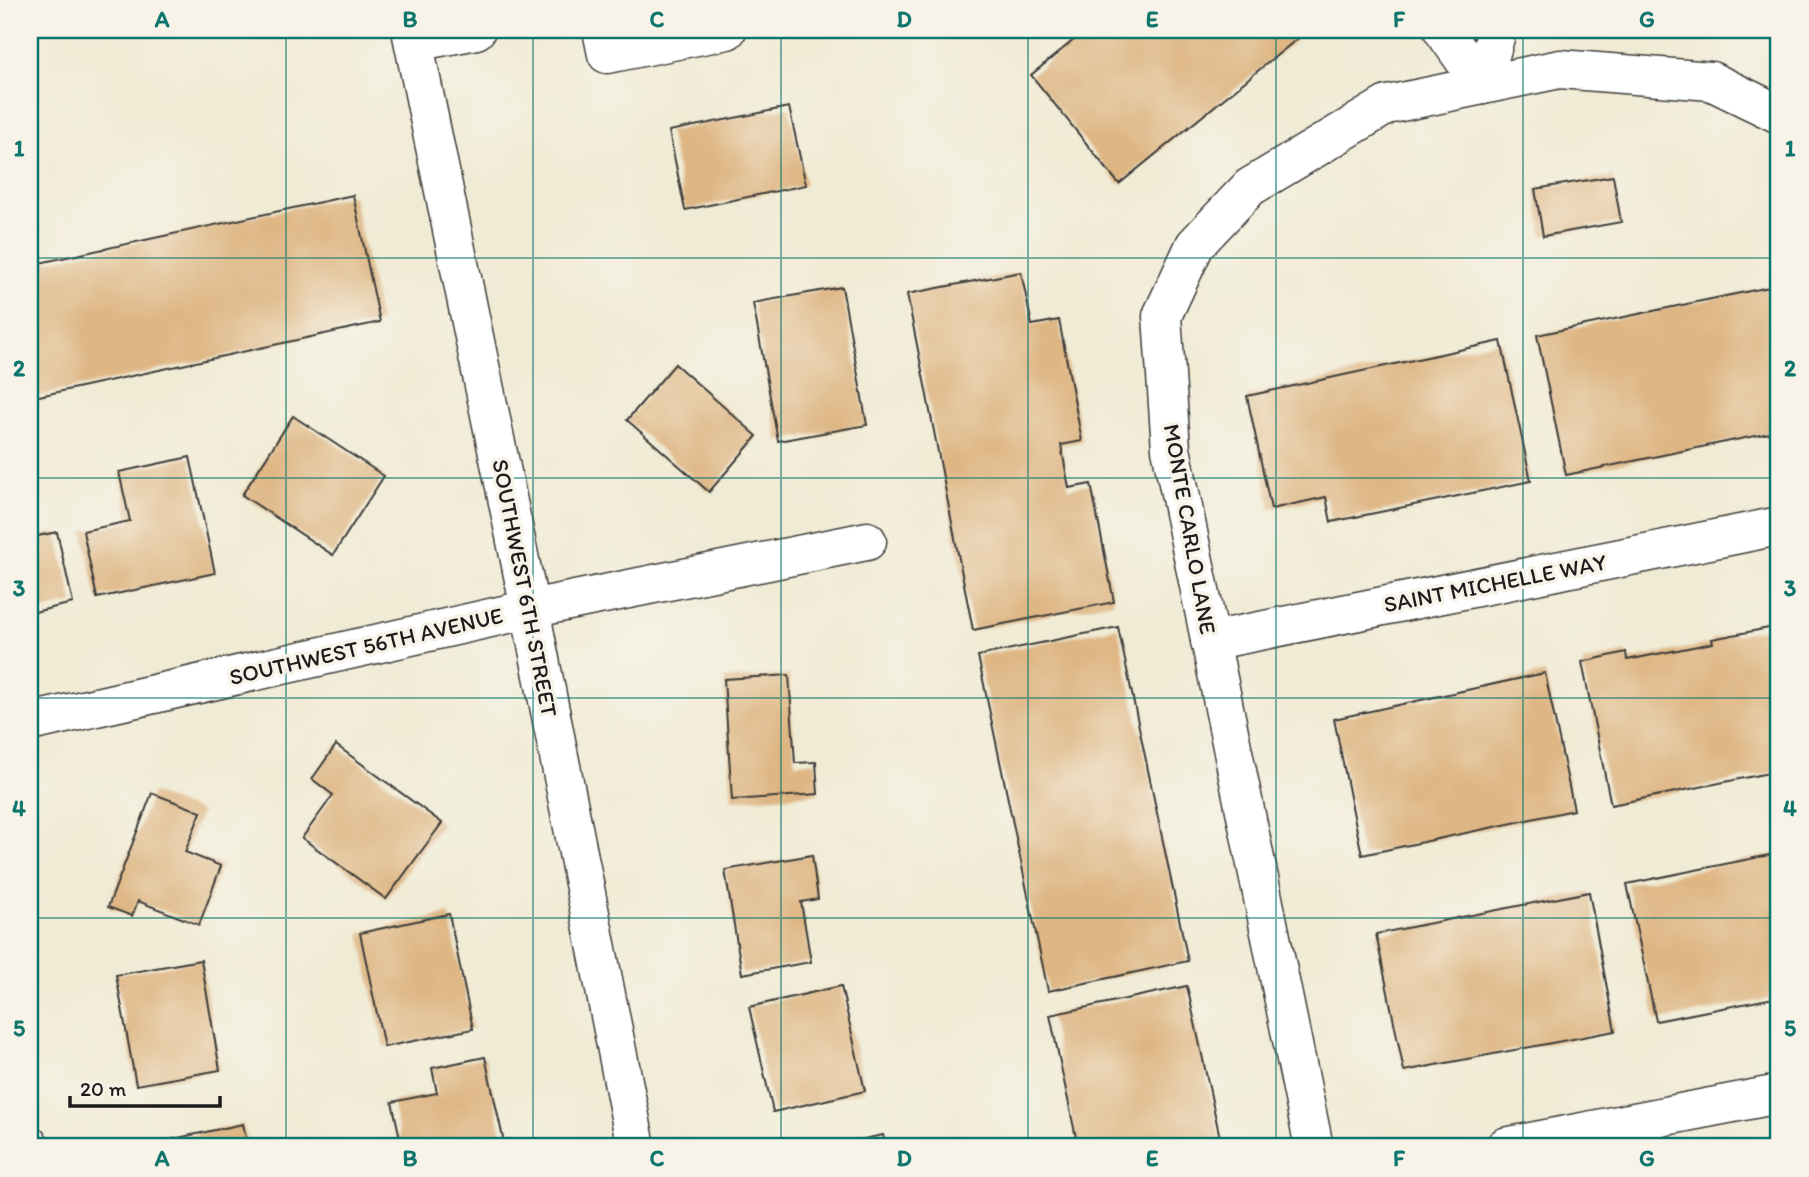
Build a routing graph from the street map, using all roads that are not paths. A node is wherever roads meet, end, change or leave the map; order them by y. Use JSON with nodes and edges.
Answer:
{"nodes":[{"id":1,"x":476,"y":30,"type":"edge"},
{"id":2,"x":602,"y":30,"type":"edge"},
{"id":3,"x":727,"y":30,"type":"edge"},
{"id":4,"x":1443,"y":30,"type":"edge"},
{"id":5,"x":1497,"y":30,"type":"edge"},
{"id":6,"x":413,"y":36,"type":"edge"},
{"id":7,"x":1482,"y":85,"type":"junction"},
{"id":8,"x":1779,"y":114,"type":"edge"},
{"id":9,"x":1779,"y":526,"type":"edge"},
{"id":10,"x":867,"y":541,"type":"dead end"},
{"id":11,"x":530,"y":608,"type":"junction"},
{"id":12,"x":1210,"y":641,"type":"junction"},
{"id":13,"x":30,"y":722,"type":"edge"},
{"id":14,"x":1779,"y":1094,"type":"edge"},
{"id":15,"x":636,"y":1147,"type":"edge"},
{"id":16,"x":1314,"y":1147,"type":"edge"},
{"id":17,"x":1505,"y":1147,"type":"edge"}],
"edges":[{"from":1,"to":6,"type":"street"},
{"from":2,"to":3,"type":"street"},
{"from":4,"to":7,"type":"street"},
{"from":5,"to":7,"type":"street"},
{"from":6,"to":11,"type":"street","name":"SOUTHWEST 6TH STREET"},
{"from":7,"to":8,"type":"street","name":"MONTE CARLO LANE"},
{"from":7,"to":12,"type":"street","name":"MONTE CARLO LANE"},
{"from":9,"to":12,"type":"street","name":"SAINT MICHELLE WAY"},
{"from":10,"to":11,"type":"street","name":"SOUTHWEST 56TH AVENUE"},
{"from":11,"to":13,"type":"street","name":"SOUTHWEST 56TH AVENUE"},
{"from":11,"to":15,"type":"street","name":"SOUTHWEST 6TH STREET"},
{"from":12,"to":16,"type":"street","name":"MONTE CARLO LANE"},
{"from":14,"to":17,"type":"street"}]}
